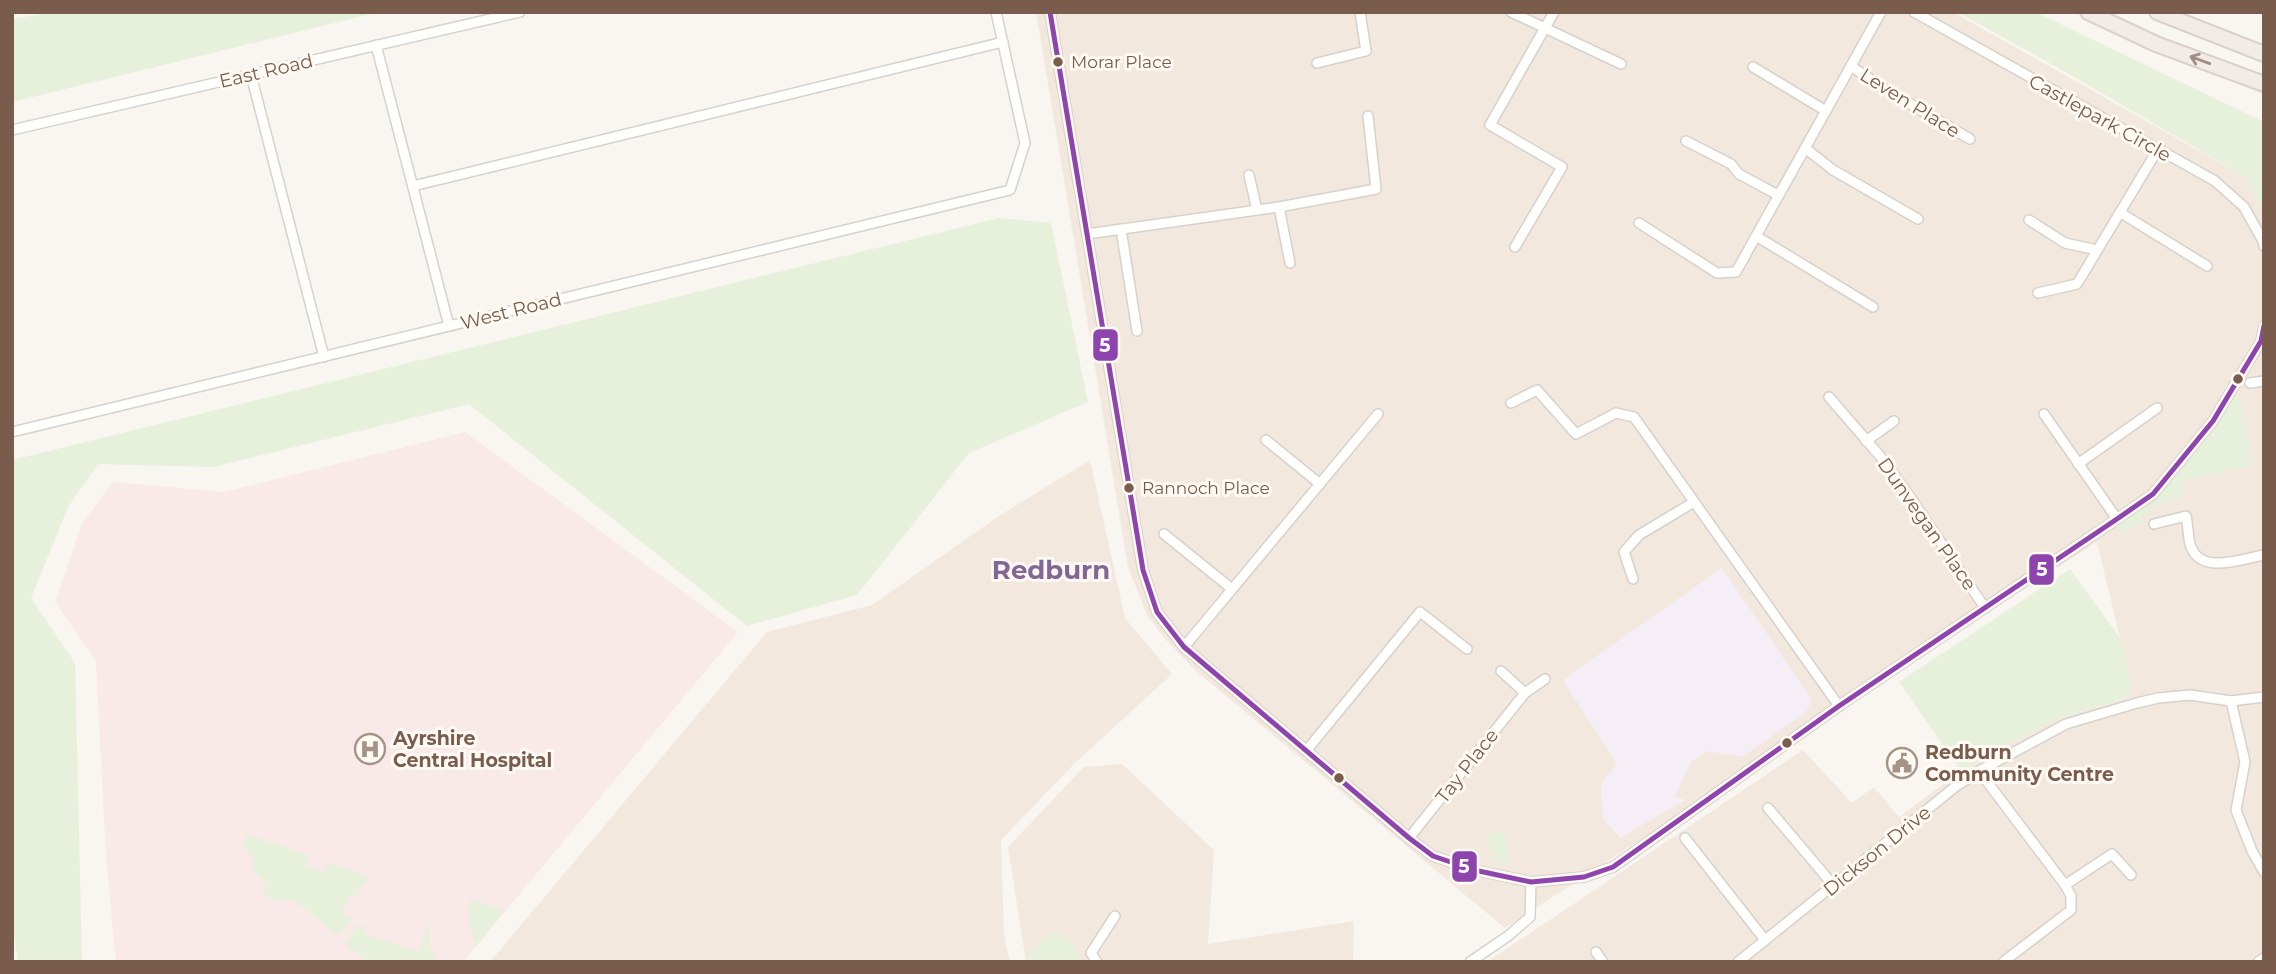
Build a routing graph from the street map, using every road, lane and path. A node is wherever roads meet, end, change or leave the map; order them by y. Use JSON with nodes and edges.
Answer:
{"nodes":[{"id":1,"x":520,"y":12,"type":"edge"},
{"id":2,"x":996,"y":12,"type":"edge"},
{"id":3,"x":1050,"y":12,"type":"edge"},
{"id":4,"x":1360,"y":12,"type":"edge"},
{"id":5,"x":1511,"y":12,"type":"edge"},
{"id":6,"x":1554,"y":12,"type":"edge"},
{"id":7,"x":1881,"y":12,"type":"edge"},
{"id":8,"x":1913,"y":12,"type":"edge"},
{"id":9,"x":2088,"y":12,"type":"edge"},
{"id":10,"x":2157,"y":12,"type":"edge"},
{"id":11,"x":1545,"y":27,"type":"junction"},
{"id":12,"x":1003,"y":42,"type":"junction"},
{"id":13,"x":376,"y":46,"type":"junction"},
{"id":14,"x":2264,"y":54,"type":"edge"},
{"id":15,"x":1317,"y":63,"type":"dead end"},
{"id":16,"x":1621,"y":64,"type":"dead end"},
{"id":17,"x":1851,"y":66,"type":"junction"},
{"id":18,"x":1753,"y":67,"type":"dead end"},
{"id":19,"x":251,"y":75,"type":"junction"},
{"id":20,"x":2264,"y":84,"type":"edge"},
{"id":21,"x":1826,"y":111,"type":"junction"},
{"id":22,"x":1368,"y":116,"type":"dead end"},
{"id":23,"x":12,"y":130,"type":"edge"},
{"id":24,"x":1970,"y":139,"type":"dead end"},
{"id":25,"x":1686,"y":141,"type":"dead end"},
{"id":26,"x":1805,"y":148,"type":"junction"},
{"id":27,"x":2158,"y":149,"type":"junction"},
{"id":28,"x":1249,"y":175,"type":"dead end"},
{"id":29,"x":413,"y":187,"type":"junction"},
{"id":30,"x":1779,"y":195,"type":"junction"},
{"id":31,"x":1279,"y":207,"type":"junction"},
{"id":32,"x":1257,"y":210,"type":"junction"},
{"id":33,"x":2121,"y":213,"type":"junction"},
{"id":34,"x":1918,"y":219,"type":"dead end"},
{"id":35,"x":2029,"y":220,"type":"dead end"},
{"id":36,"x":1639,"y":223,"type":"dead end"},
{"id":37,"x":1121,"y":229,"type":"junction"},
{"id":38,"x":1087,"y":234,"type":"junction"},
{"id":39,"x":1756,"y":236,"type":"junction"},
{"id":40,"x":2264,"y":246,"type":"edge"},
{"id":41,"x":1515,"y":247,"type":"dead end"},
{"id":42,"x":2098,"y":250,"type":"junction"},
{"id":43,"x":1290,"y":263,"type":"dead end"},
{"id":44,"x":2207,"y":266,"type":"dead end"},
{"id":45,"x":2038,"y":293,"type":"dead end"},
{"id":46,"x":1873,"y":307,"type":"dead end"},
{"id":47,"x":449,"y":326,"type":"junction"},
{"id":48,"x":2264,"y":326,"type":"edge"},
{"id":49,"x":1137,"y":331,"type":"dead end"},
{"id":50,"x":324,"y":357,"type":"junction"},
{"id":51,"x":2264,"y":380,"type":"edge"},
{"id":52,"x":2250,"y":383,"type":"dead end"},
{"id":53,"x":1829,"y":397,"type":"dead end"},
{"id":54,"x":1511,"y":403,"type":"dead end"},
{"id":55,"x":2157,"y":408,"type":"dead end"},
{"id":56,"x":1378,"y":414,"type":"dead end"},
{"id":57,"x":2044,"y":414,"type":"dead end"},
{"id":58,"x":1894,"y":421,"type":"dead end"},
{"id":59,"x":12,"y":432,"type":"edge"},
{"id":60,"x":1266,"y":440,"type":"dead end"},
{"id":61,"x":1866,"y":441,"type":"junction"},
{"id":62,"x":2078,"y":464,"type":"junction"},
{"id":63,"x":1320,"y":484,"type":"junction"},
{"id":64,"x":1695,"y":502,"type":"junction"},
{"id":65,"x":2117,"y":519,"type":"junction"},
{"id":66,"x":2154,"y":524,"type":"dead end"},
{"id":67,"x":1164,"y":534,"type":"dead end"},
{"id":68,"x":2264,"y":555,"type":"edge"},
{"id":69,"x":1633,"y":579,"type":"dead end"},
{"id":70,"x":1232,"y":589,"type":"junction"},
{"id":71,"x":1985,"y":608,"type":"junction"},
{"id":72,"x":1184,"y":646,"type":"junction"},
{"id":73,"x":1467,"y":649,"type":"dead end"},
{"id":74,"x":1501,"y":671,"type":"dead end"},
{"id":75,"x":1545,"y":679,"type":"dead end"},
{"id":76,"x":1525,"y":693,"type":"junction"},
{"id":77,"x":2264,"y":697,"type":"edge"},
{"id":78,"x":2231,"y":701,"type":"junction"},
{"id":79,"x":1839,"y":706,"type":"junction"},
{"id":80,"x":1306,"y":751,"type":"junction"},
{"id":81,"x":1979,"y":772,"type":"junction"},
{"id":82,"x":1768,"y":808,"type":"dead end"},
{"id":83,"x":1409,"y":838,"type":"junction"},
{"id":84,"x":1685,"y":838,"type":"dead end"},
{"id":85,"x":2264,"y":872,"type":"edge"},
{"id":86,"x":2131,"y":875,"type":"dead end"},
{"id":87,"x":1531,"y":882,"type":"junction"},
{"id":88,"x":2065,"y":885,"type":"junction"},
{"id":89,"x":1834,"y":886,"type":"junction"},
{"id":90,"x":1115,"y":916,"type":"dead end"},
{"id":91,"x":1765,"y":940,"type":"junction"},
{"id":92,"x":1596,"y":952,"type":"dead end"},
{"id":93,"x":2264,"y":958,"type":"edge"},
{"id":94,"x":1097,"y":962,"type":"edge"},
{"id":95,"x":1470,"y":962,"type":"edge"},
{"id":96,"x":1603,"y":962,"type":"edge"},
{"id":97,"x":1738,"y":962,"type":"edge"},
{"id":98,"x":2003,"y":962,"type":"edge"},
{"id":99,"x":2258,"y":962,"type":"edge"}],
"edges":[{"from":1,"to":13,"type":"street","name":"East Road"},
{"from":2,"to":12,"type":"street"},
{"from":3,"to":38,"type":"street"},
{"from":4,"to":15,"type":"street"},
{"from":5,"to":11,"type":"street"},
{"from":6,"to":11,"type":"street"},
{"from":7,"to":17,"type":"street","name":"Leven Place"},
{"from":8,"to":27,"type":"street","name":"Castlepark Circle"},
{"from":20,"to":9,"type":"highway","one_way":true},
{"from":10,"to":14,"type":"highway"},
{"from":11,"to":16,"type":"street"},
{"from":11,"to":41,"type":"street"},
{"from":12,"to":29,"type":"street"},
{"from":12,"to":47,"type":"street","name":"West Road"},
{"from":13,"to":19,"type":"street","name":"East Road"},
{"from":13,"to":29,"type":"street"},
{"from":17,"to":21,"type":"street","name":"Leven Place"},
{"from":17,"to":24,"type":"street","name":"Leven Place"},
{"from":18,"to":21,"type":"street"},
{"from":19,"to":23,"type":"street","name":"East Road"},
{"from":19,"to":50,"type":"street"},
{"from":21,"to":26,"type":"street","name":"Leven Place"},
{"from":22,"to":31,"type":"street"},
{"from":25,"to":30,"type":"street"},
{"from":26,"to":30,"type":"street","name":"Leven Place"},
{"from":26,"to":34,"type":"street"},
{"from":27,"to":33,"type":"street"},
{"from":27,"to":40,"type":"street","name":"Castlepark Circle"},
{"from":28,"to":32,"type":"street"},
{"from":29,"to":47,"type":"street"},
{"from":30,"to":39,"type":"street","name":"Leven Place"},
{"from":31,"to":32,"type":"street"},
{"from":31,"to":43,"type":"street"},
{"from":32,"to":37,"type":"street"},
{"from":33,"to":42,"type":"street"},
{"from":33,"to":44,"type":"street"},
{"from":35,"to":42,"type":"street"},
{"from":36,"to":39,"type":"street","name":"Leven Place"},
{"from":37,"to":38,"type":"street"},
{"from":37,"to":49,"type":"street"},
{"from":38,"to":72,"type":"street"},
{"from":39,"to":46,"type":"street"},
{"from":42,"to":45,"type":"street"},
{"from":47,"to":50,"type":"street","name":"West Road"},
{"from":48,"to":65,"type":"street"},
{"from":50,"to":59,"type":"street","name":"West Road"},
{"from":51,"to":52,"type":"street"},
{"from":53,"to":61,"type":"street","name":"Dunvegan Place"},
{"from":54,"to":64,"type":"street"},
{"from":55,"to":62,"type":"street"},
{"from":56,"to":63,"type":"street"},
{"from":57,"to":62,"type":"street"},
{"from":58,"to":61,"type":"street","name":"Dunvegan Place"},
{"from":60,"to":63,"type":"street"},
{"from":61,"to":71,"type":"street","name":"Dunvegan Place"},
{"from":62,"to":65,"type":"street"},
{"from":63,"to":70,"type":"street"},
{"from":64,"to":69,"type":"street"},
{"from":64,"to":79,"type":"street"},
{"from":65,"to":71,"type":"street"},
{"from":66,"to":68,"type":"street"},
{"from":67,"to":70,"type":"street"},
{"from":70,"to":72,"type":"street"},
{"from":71,"to":79,"type":"street"},
{"from":72,"to":80,"type":"street"},
{"from":73,"to":80,"type":"street"},
{"from":74,"to":76,"type":"street"},
{"from":75,"to":76,"type":"street","name":"Tay Place"},
{"from":76,"to":83,"type":"street","name":"Tay Place"},
{"from":77,"to":78,"type":"street","name":"Dickson Drive"},
{"from":78,"to":81,"type":"street","name":"Dickson Drive"},
{"from":78,"to":85,"type":"street"},
{"from":79,"to":87,"type":"street"},
{"from":80,"to":83,"type":"street"},
{"from":81,"to":88,"type":"street"},
{"from":81,"to":89,"type":"street","name":"Dickson Drive"},
{"from":82,"to":89,"type":"street"},
{"from":83,"to":87,"type":"street"},
{"from":84,"to":91,"type":"street"},
{"from":86,"to":88,"type":"street"},
{"from":87,"to":95,"type":"street"},
{"from":88,"to":98,"type":"street"},
{"from":89,"to":91,"type":"street","name":"Dickson Drive"},
{"from":90,"to":94,"type":"street"},
{"from":91,"to":97,"type":"street","name":"Dickson Drive"},
{"from":92,"to":96,"type":"street"},
{"from":93,"to":99,"type":"street"}]}
